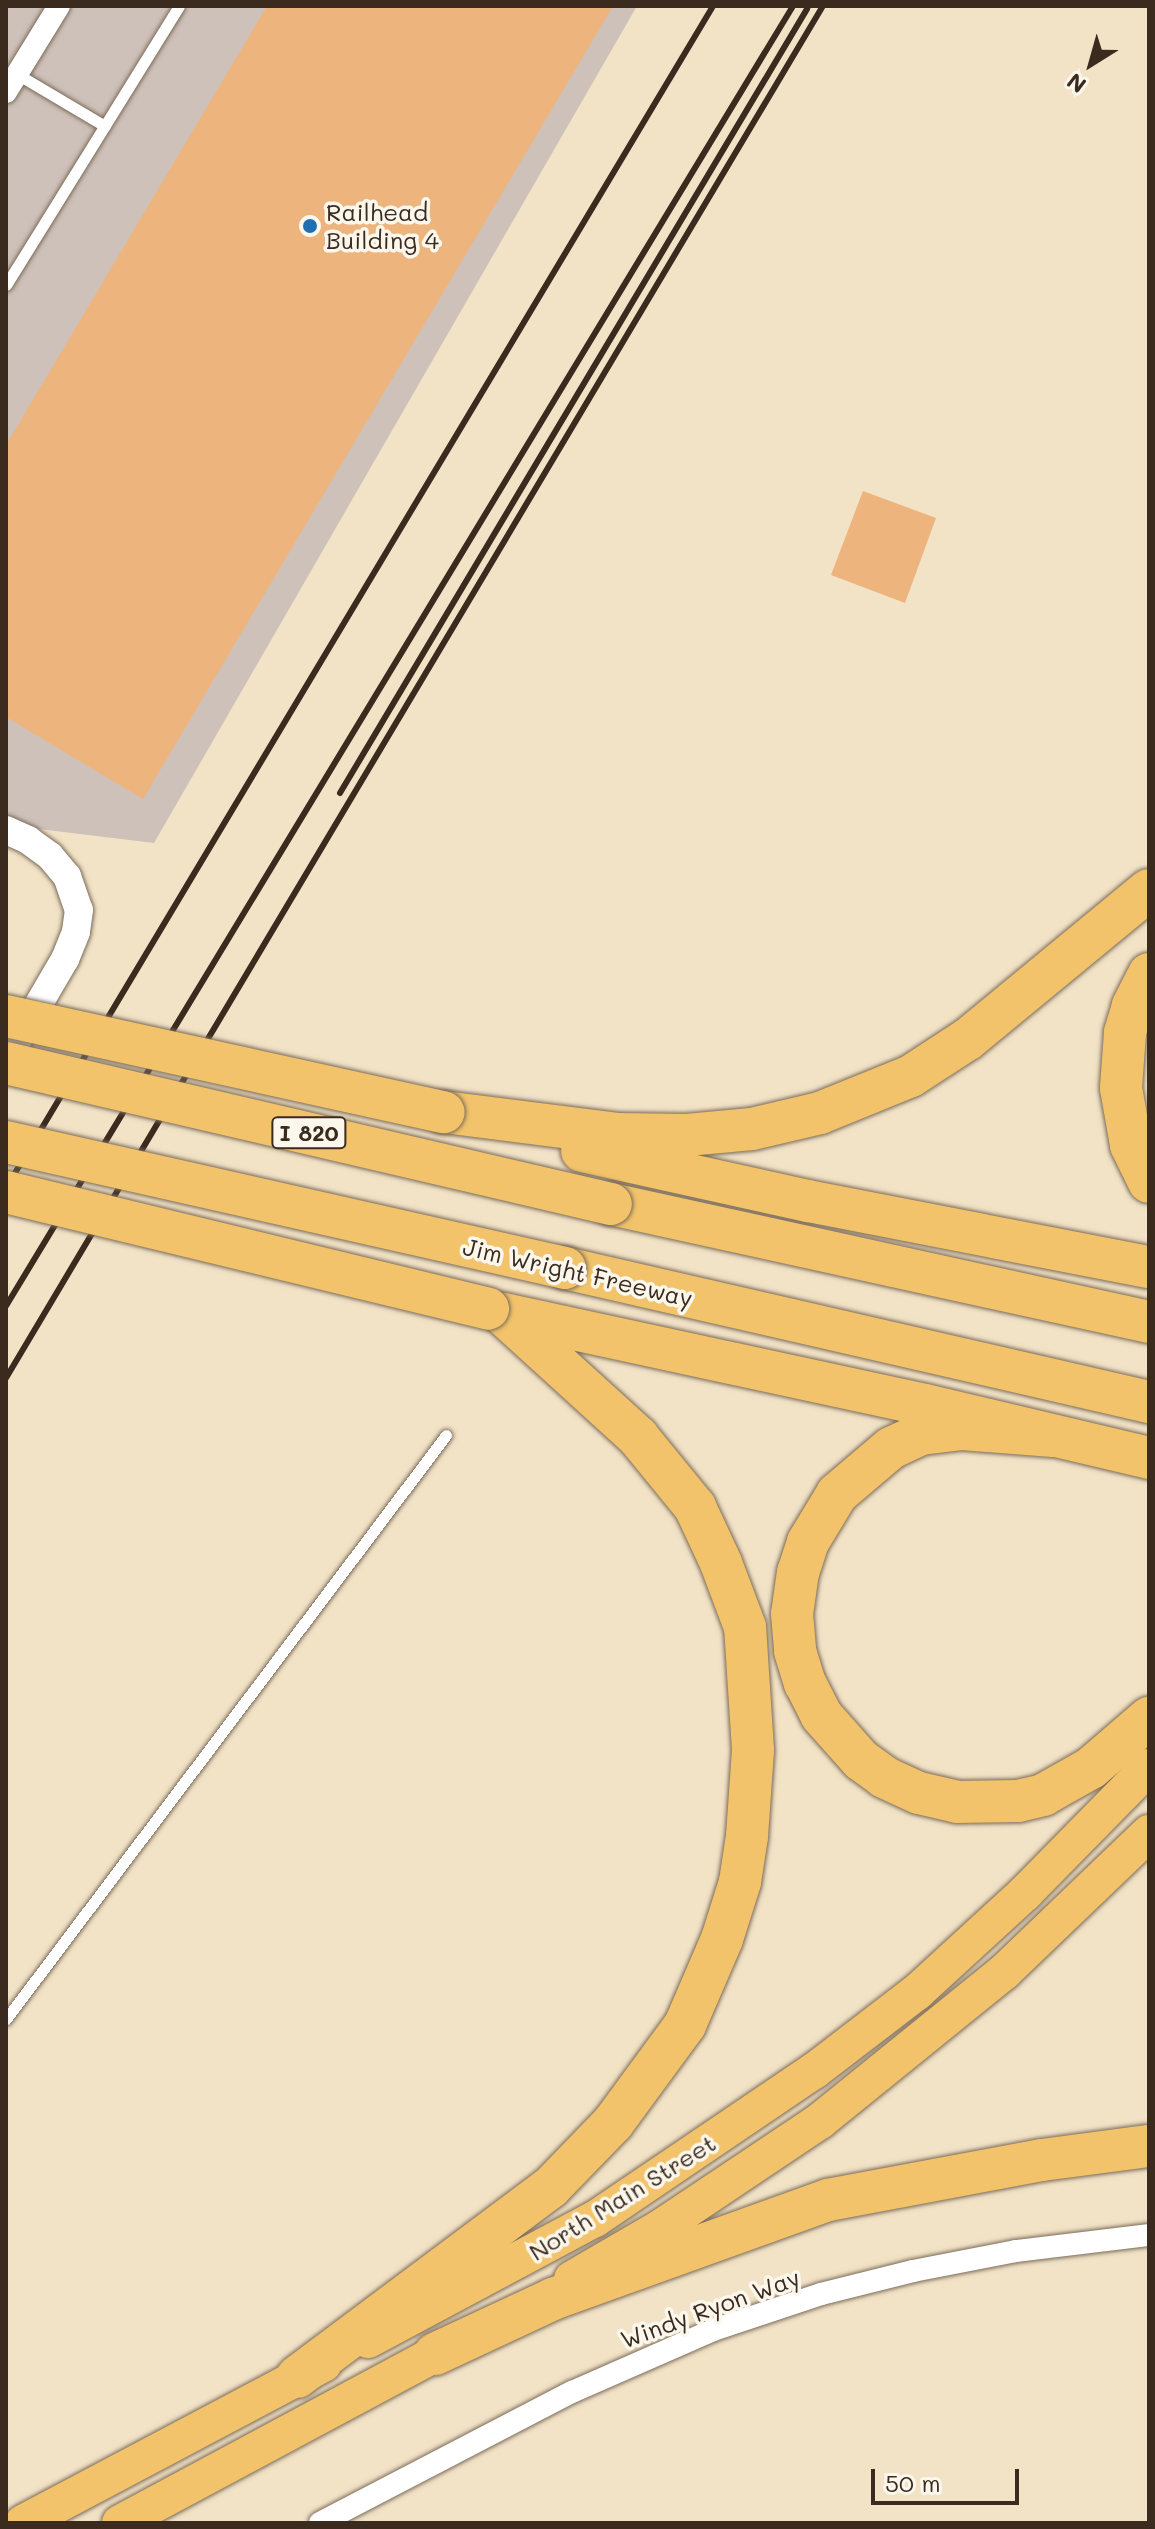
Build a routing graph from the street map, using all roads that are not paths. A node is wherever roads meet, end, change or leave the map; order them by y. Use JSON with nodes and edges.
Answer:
{"nodes":[{"id":1,"x":59,"y":6,"type":"edge"},
{"id":2,"x":179,"y":6,"type":"edge"},
{"id":3,"x":12,"y":83,"type":"edge"},
{"id":4,"x":105,"y":126,"type":"junction"},
{"id":5,"x":6,"y":285,"type":"edge"},
{"id":6,"x":6,"y":830,"type":"edge"},
{"id":7,"x":1149,"y":890,"type":"edge"},
{"id":8,"x":1149,"y":974,"type":"edge"},
{"id":9,"x":6,"y":1016,"type":"edge"},
{"id":10,"x":6,"y":1062,"type":"edge"},
{"id":11,"x":6,"y":1142,"type":"edge"},
{"id":12,"x":678,"y":1153,"type":"junction"},
{"id":13,"x":1149,"y":1182,"type":"edge"},
{"id":14,"x":6,"y":1192,"type":"edge"},
{"id":15,"x":1149,"y":1267,"type":"edge"},
{"id":16,"x":496,"y":1312,"type":"junction"},
{"id":17,"x":1149,"y":1322,"type":"edge"},
{"id":18,"x":1149,"y":1402,"type":"edge"},
{"id":19,"x":446,"y":1435,"type":"dead end"},
{"id":20,"x":1053,"y":1436,"type":"junction"},
{"id":21,"x":1149,"y":1458,"type":"edge"},
{"id":22,"x":1149,"y":1718,"type":"edge"},
{"id":23,"x":1149,"y":1767,"type":"edge"},
{"id":24,"x":1149,"y":1833,"type":"edge"},
{"id":25,"x":6,"y":2019,"type":"edge"},
{"id":26,"x":1149,"y":2146,"type":"edge"},
{"id":27,"x":1149,"y":2235,"type":"edge"},
{"id":28,"x":435,"y":2354,"type":"junction"},
{"id":29,"x":297,"y":2377,"type":"junction"},
{"id":30,"x":23,"y":2523,"type":"edge"},
{"id":31,"x":120,"y":2523,"type":"edge"},
{"id":32,"x":320,"y":2523,"type":"edge"}],
"edges":[{"from":1,"to":3,"type":"street"},
{"from":2,"to":4,"type":"lane"},
{"from":3,"to":4,"type":"lane"},
{"from":4,"to":5,"type":"lane"},
{"from":6,"to":10,"type":"street"},
{"from":7,"to":12,"type":"highway"},
{"from":8,"to":13,"type":"highway"},
{"from":9,"to":12,"type":"highway","bridge":true},
{"from":10,"to":17,"type":"highway","number":"I 820","bridge":true},
{"from":11,"to":18,"type":"highway","name":"Jim Wright Freeway","bridge":true},
{"from":12,"to":15,"type":"highway"},
{"from":14,"to":16,"type":"highway","bridge":true},
{"from":16,"to":20,"type":"highway"},
{"from":16,"to":29,"type":"highway"},
{"from":19,"to":25,"type":"lane"},
{"from":20,"to":21,"type":"highway"},
{"from":20,"to":22,"type":"highway"},
{"from":23,"to":29,"type":"main road","name":"North Main Street"},
{"from":24,"to":28,"type":"main road","name":"North Main Street"},
{"from":26,"to":28,"type":"highway"},
{"from":27,"to":32,"type":"street","name":"Windy Ryon Way"},
{"from":28,"to":31,"type":"main road","name":"North Main Street"},
{"from":29,"to":30,"type":"main road","name":"North Main Street"}]}
